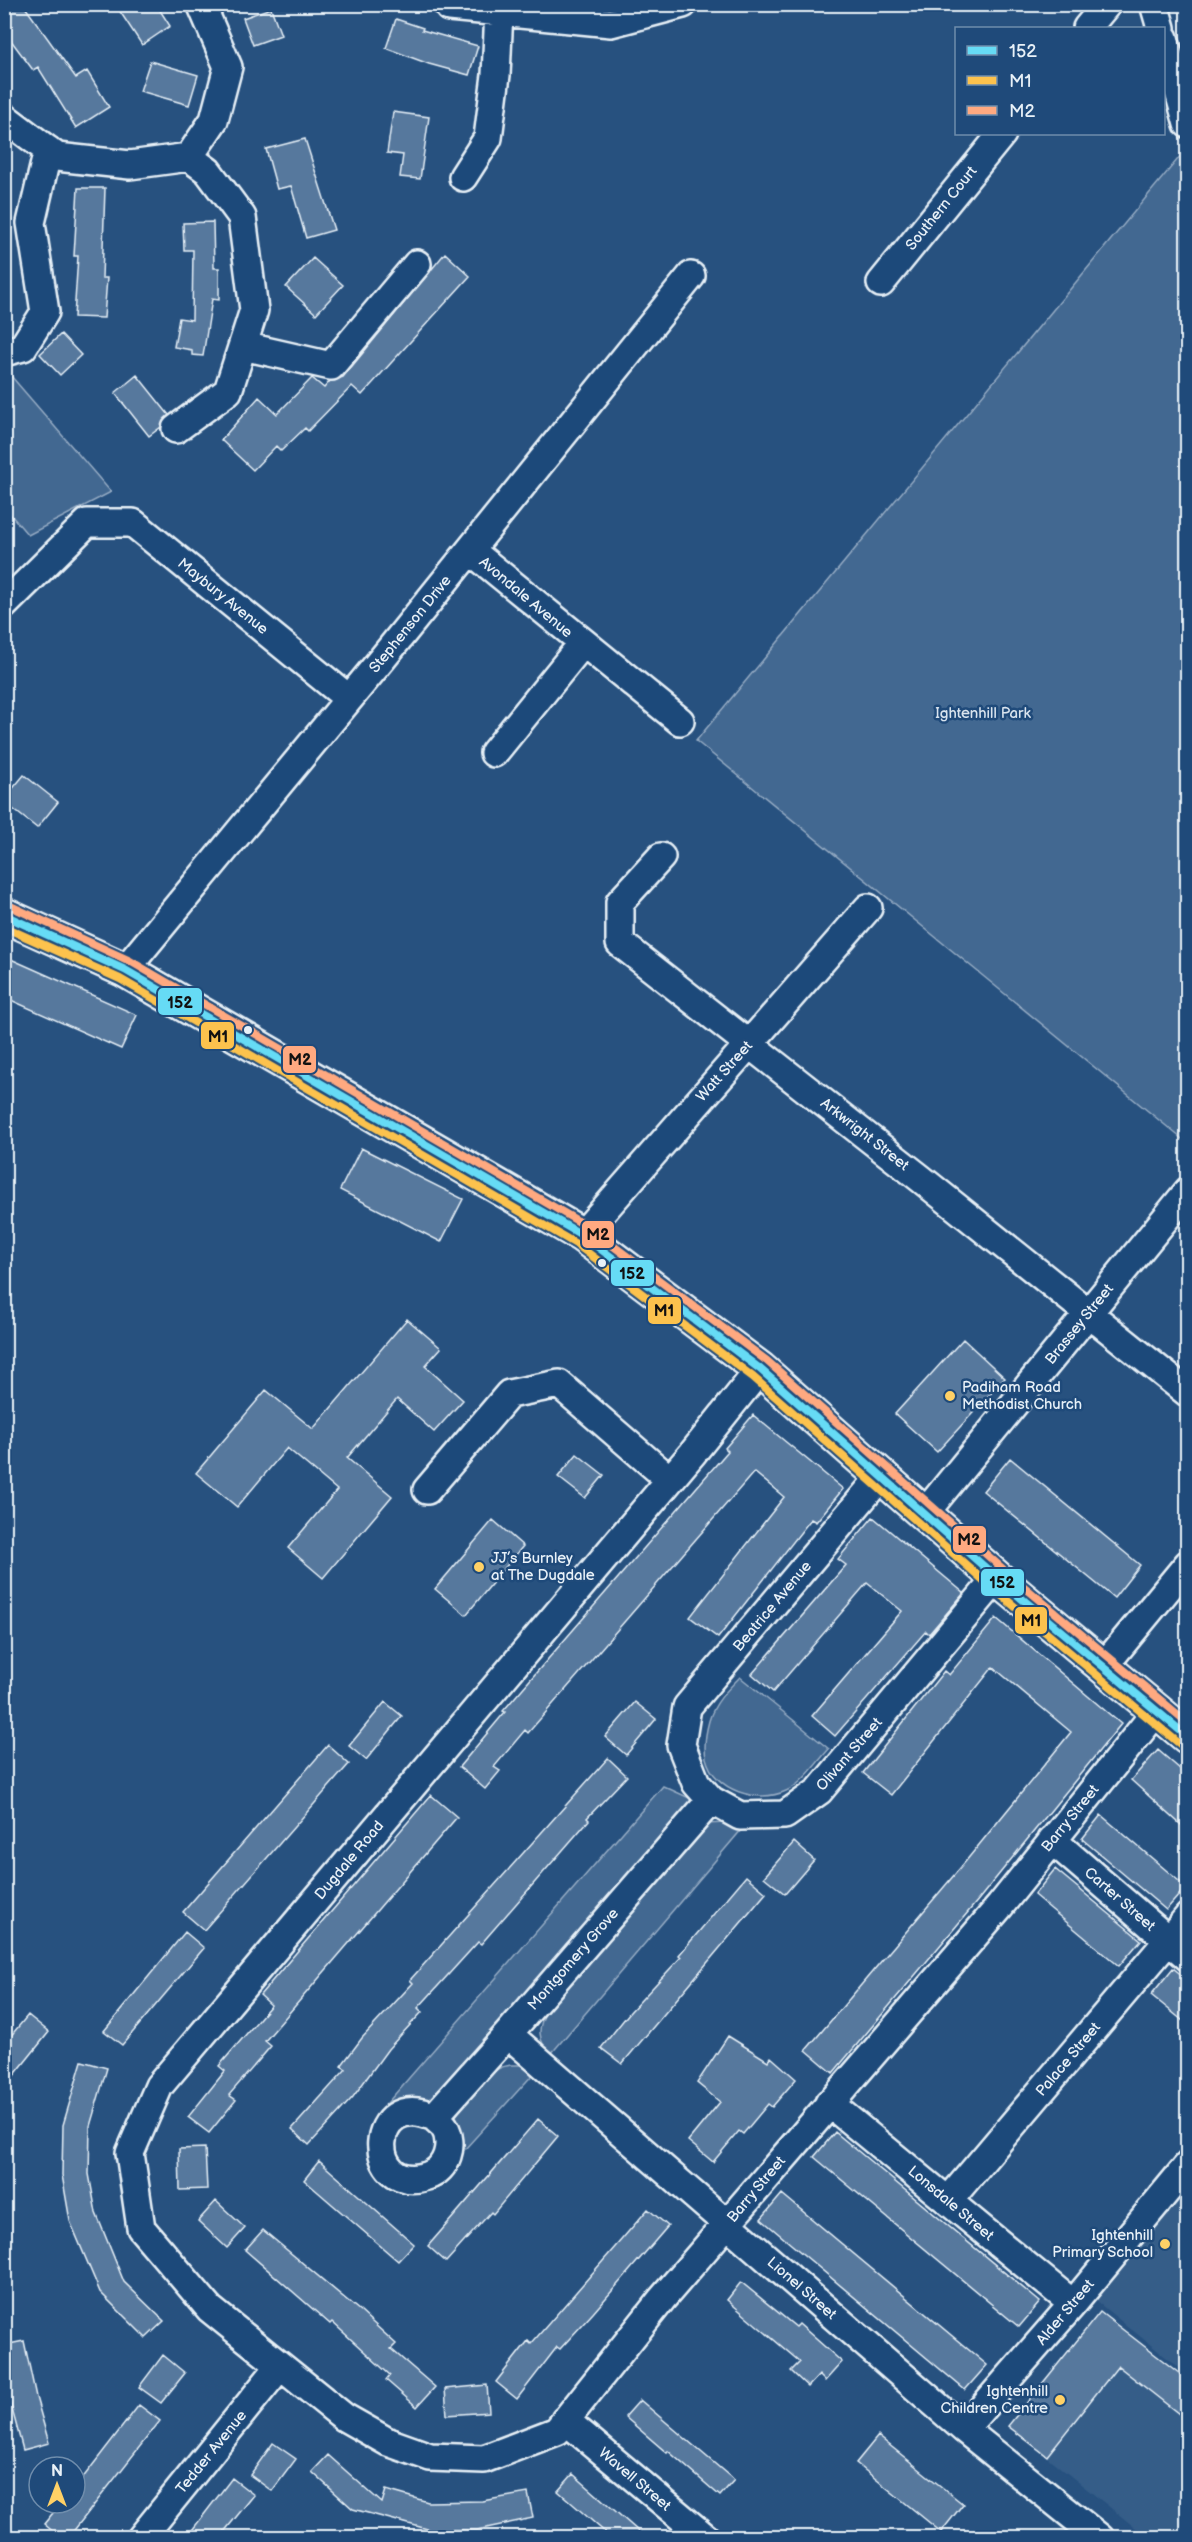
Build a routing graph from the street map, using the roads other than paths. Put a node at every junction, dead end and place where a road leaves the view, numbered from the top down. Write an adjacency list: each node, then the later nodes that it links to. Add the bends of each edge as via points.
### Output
1 (201, 4): 15 (street, via 228,68 214,120)
2 (447, 4): 6 (street)
3 (683, 4): 7 (street)
4 (1107, 4): 8 (street)
5 (1154, 4): 9 (street)
6 (499, 11): 7 (street); 16 (street, via 488,138)
7 (613, 14)
8 (1089, 27)
9 (1161, 27)
10 (1173, 52): 12 (street)
11 (5, 119): 14 (street)
12 (1188, 124)
13 (1001, 135): 19 (street, Southern Court)
14 (48, 150): 15 (street, via 57,157 130,165); 21 (street, via 31,223 45,312 23,347)
15 (189, 157): 20 (street, via 208,171 242,217 254,310)
16 (463, 177)
17 (417, 264): 20 (street, via 331,366)
18 (691, 276): 23 (street, Stephenson Drive)
19 (881, 283)
20 (243, 345): 22 (street, via 228,392)
21 (4, 352)
22 (176, 429)
23 (470, 550): 25 (street, Avondale Avenue); 26 (street, Stephenson Drive)
24 (4, 605): 26 (street, Maybury Avenue, via 87,523 133,523)
25 (583, 644): 27 (street, Avondale Avenue); 28 (street, Avondale Avenue)
26 (349, 699): 32 (street, Stephenson Drive)
27 (680, 721)
28 (494, 753)
29 (661, 857): 33 (street, Arkwright Street, via 620,902 620,943)
30 (868, 908): 33 (street, Watt Street)
31 (4, 915): 32 (main road)
32 (125, 970): 35 (main road)
33 (750, 1042): 35 (street, Watt Street); 36 (street, Arkwright Street)
34 (1188, 1191): 36 (street, Brassey Street)
35 (582, 1235): 37 (main road)
36 (1089, 1312): 38 (street, Arkwright Street); 42 (street, Brassey Street)
37 (760, 1369): 39 (main road); 40 (street, Dugdale Road)
38 (1188, 1393)
39 (882, 1475): 42 (main road); 48 (street, Beatrice Avenue, via 687,1707)
40 (670, 1479): 41 (street, via 559,1384 509,1394); 60 (street, Dugdale Road, via 159,2086 130,2153 141,2228 210,2309)
41 (428, 1490)
42 (925, 1513): 44 (main road)
43 (1188, 1564): 45 (street)
44 (997, 1578): 45 (main road); 49 (street, Olivant Street, via 819,1791 785,1815 740,1816)
45 (1103, 1667): 46 (main road)
46 (1156, 1712): 47 (main road); 50 (street, Barry Street)
47 (1188, 1737)
48 (681, 1745): 49 (street, Olivant Street, via 696,1783)
49 (711, 1800): 53 (street, Montgomery Grove)
50 (1052, 1840): 52 (street, Carter Street); 54 (street, Barry Street, via 1000,1906)
51 (1188, 1917): 52 (street, Palace Street)
52 (1178, 1949): 57 (street, Palace Street)
53 (508, 2034): 55 (street, Montgomery Grove); 58 (street, Lionel Street)
54 (829, 2103): 57 (street, Lonsdale Street); 58 (street, Barry Street)
55 (434, 2117)
56 (1188, 2164): 59 (street, Alder Street)
57 (949, 2200): 59 (street, Lonsdale Street)
58 (728, 2222): 61 (street, Barry Street); 62 (street, Lionel Street)
59 (1073, 2304): 62 (street, Alder Street)
60 (280, 2366): 61 (street, Barry Street, via 344,2417 388,2442 430,2457 484,2458 557,2431); 63 (street, Tedder Avenue)
61 (565, 2420): 64 (street, Wavell Street)
62 (964, 2429): 65 (street, Lionel Street)
63 (141, 2538)
64 (706, 2538)
65 (1100, 2538)

